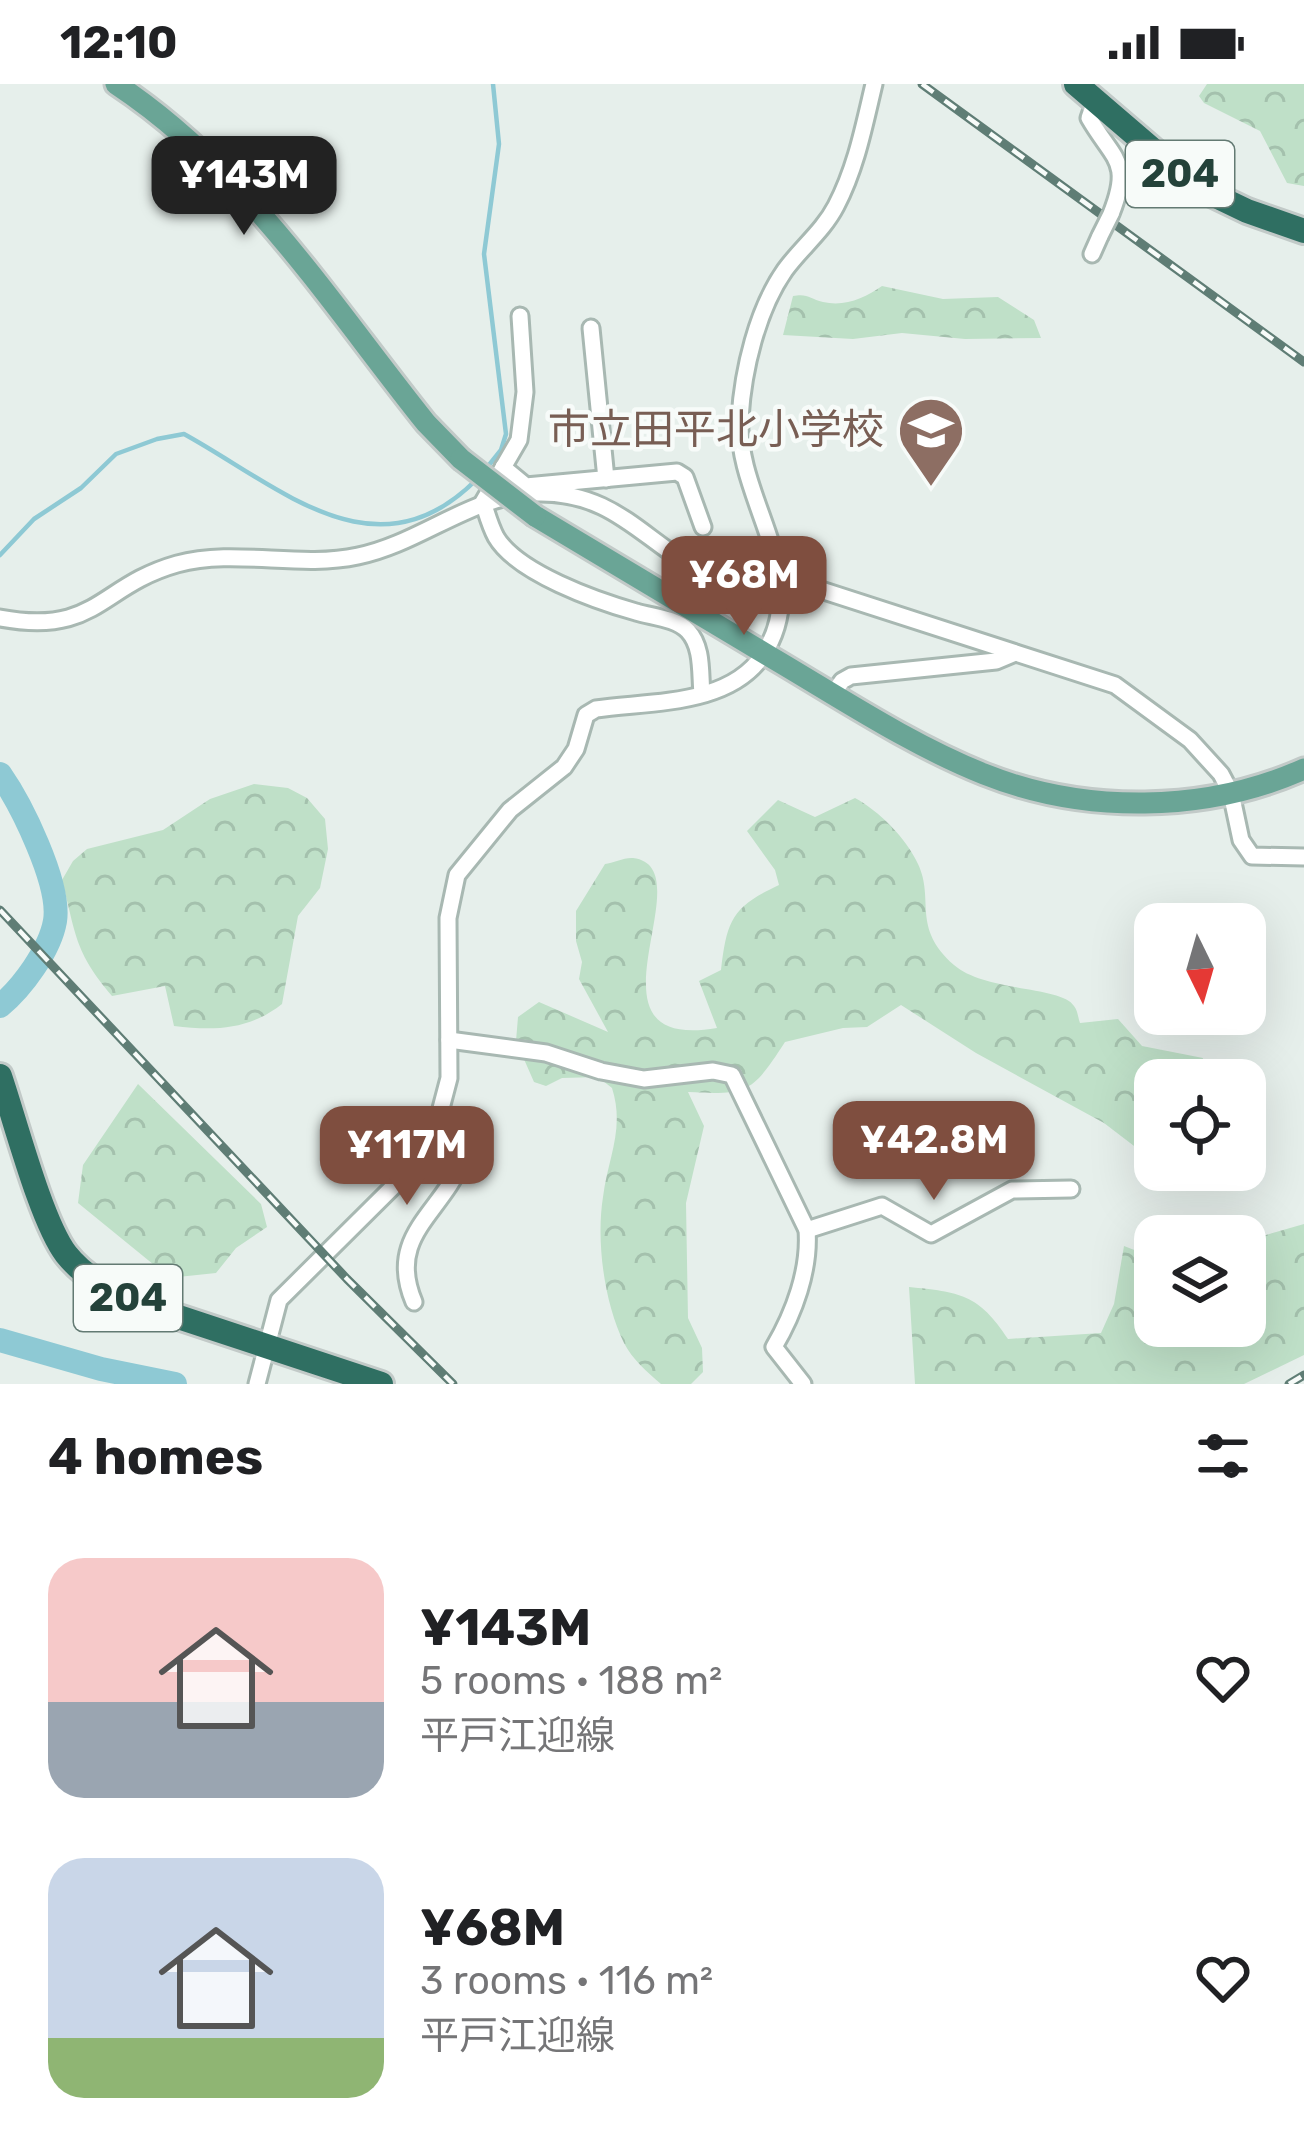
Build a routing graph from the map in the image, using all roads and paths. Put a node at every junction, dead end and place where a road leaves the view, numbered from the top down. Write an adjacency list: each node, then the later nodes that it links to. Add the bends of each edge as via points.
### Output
1 (116, 84): 14 (main road, bridge, via 235,183 461,459 535,516)
2 (874, 84): 12 (street, via 853,169 825,224 770,298 743,390 747,477)
3 (1086, 92): 4 (highway, 204, via 1195,186); 5 (street, bridge, via 1089,118 1123,170)
4 (1304, 231)
5 (1092, 254)
6 (520, 316): 8 (street, via 525,392 519,440)
7 (591, 328): 9 (street)
8 (503, 467): 9 (street, via 526,486); 10 (street)
9 (606, 479): 11 (street, via 677,472)
10 (483, 502): 12 (street, via 578,496 604,504 719,580); 13 (street, via 362,556 200,559 147,575 57,623); 16 (street, via 497,540 524,564 691,633)
11 (703, 527)
12 (781, 580): 14 (street, via 782,610); 15 (street)
13 (0, 618)
14 (764, 653): 16 (street, via 740,681); 17 (main road)
15 (1015, 653): 17 (street, via 851,676); 19 (street, via 1115,685 1190,740)
16 (702, 694): 21 (street, via 586,715 564,767 470,855 448,918)
17 (833, 694): 19 (main road, via 927,747 1035,790 1126,802)
18 (1304, 769): 19 (main road)
19 (1231, 793): 20 (street, via 1252,856)
20 (1304, 857)
21 (449, 1040): 23 (street, via 447,1092); 25 (street, via 546,1053 644,1079 732,1075)
22 (0, 1076): 27 (highway, 204, via 48,1215 80,1269 136,1303)
23 (434, 1135): 26 (street, via 462,1161 405,1254); 27 (street, via 418,1161 279,1300)
24 (1071, 1190): 25 (street, via 1012,1190 931,1234 882,1206)
25 (807, 1230): 30 (street, via 809,1255 773,1347)
26 (414, 1301)
27 (267, 1349): 28 (street); 29 (highway, 204)
28 (257, 1384)
29 (381, 1384)
30 (803, 1384)

